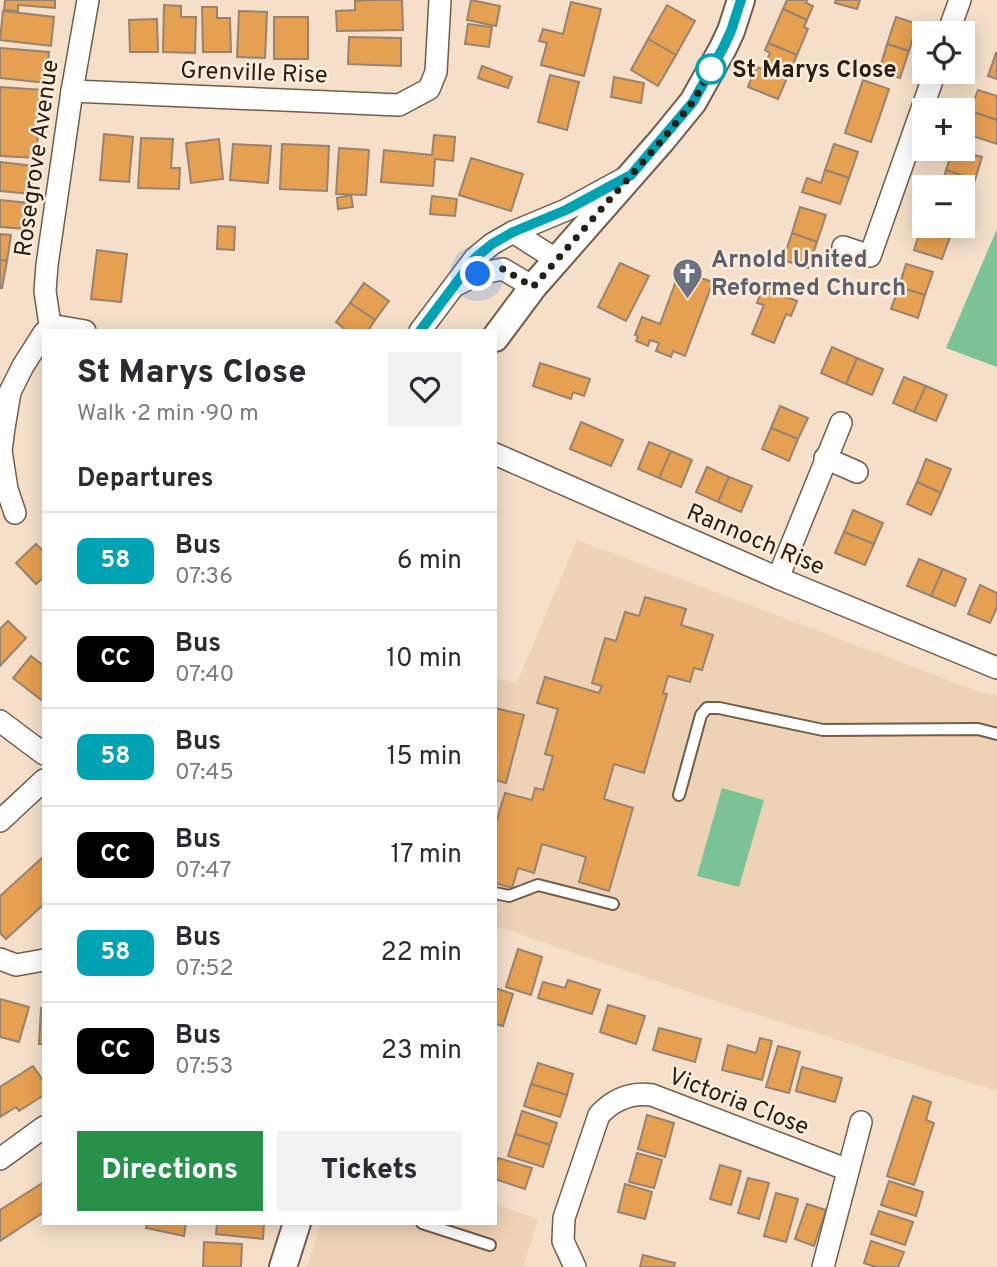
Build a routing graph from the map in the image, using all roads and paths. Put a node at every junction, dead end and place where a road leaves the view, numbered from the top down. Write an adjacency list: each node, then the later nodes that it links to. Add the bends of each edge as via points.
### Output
1 (88, 0): 7 (street, Rosegrove Avenue)
2 (440, 0): 7 (street, Grenville Rise, via 436,72 429,89 399,104)
3 (741, 0): 8 (street, via 727,40 693,102)
4 (960, 0): 5 (street)
5 (952, 21)
6 (931, 84): 10 (street, via 870,256)
7 (72, 91): 14 (street, Rosegrove Avenue, via 47,265)
8 (631, 175): 9 (street); 11 (street)
9 (513, 232): 11 (street); 12 (street, via 475,258)
10 (843, 247)
11 (557, 260): 13 (street)
12 (454, 285): 13 (street, via 503,269); 15 (street)
13 (533, 287): 16 (street)
14 (46, 329)
15 (421, 329)
16 (497, 335)
17 (42, 336): 22 (street, via 10,392 6,416 1,451)
18 (841, 423): 20 (street)
19 (497, 455): 23 (street, Rannoch Rise)
20 (825, 458): 21 (street); 23 (street)
21 (857, 472)
22 (15, 513)
23 (778, 578): 24 (street, Rannoch Rise)
24 (997, 668)
25 (0, 721): 27 (street)
26 (997, 734): 29 (lane, via 978,729 823,730 707,708 701,715)
27 (42, 752)
28 (42, 782): 30 (street)
29 (679, 795)
30 (0, 821)
31 (497, 894): 32 (lane, via 509,897 538,885)
32 (613, 904)
33 (0, 959): 34 (street, via 16,965)
34 (42, 960)
35 (861, 1122): 38 (street)
36 (42, 1128): 37 (street)
37 (0, 1159)
38 (848, 1170): 43 (street, Victoria Close, via 652,1095 620,1098 598,1115 564,1218 563,1241); 44 (street)
39 (295, 1225): 42 (street)
40 (428, 1225): 41 (lane)
41 (491, 1245)
42 (283, 1267)
43 (575, 1267)
44 (823, 1267)

